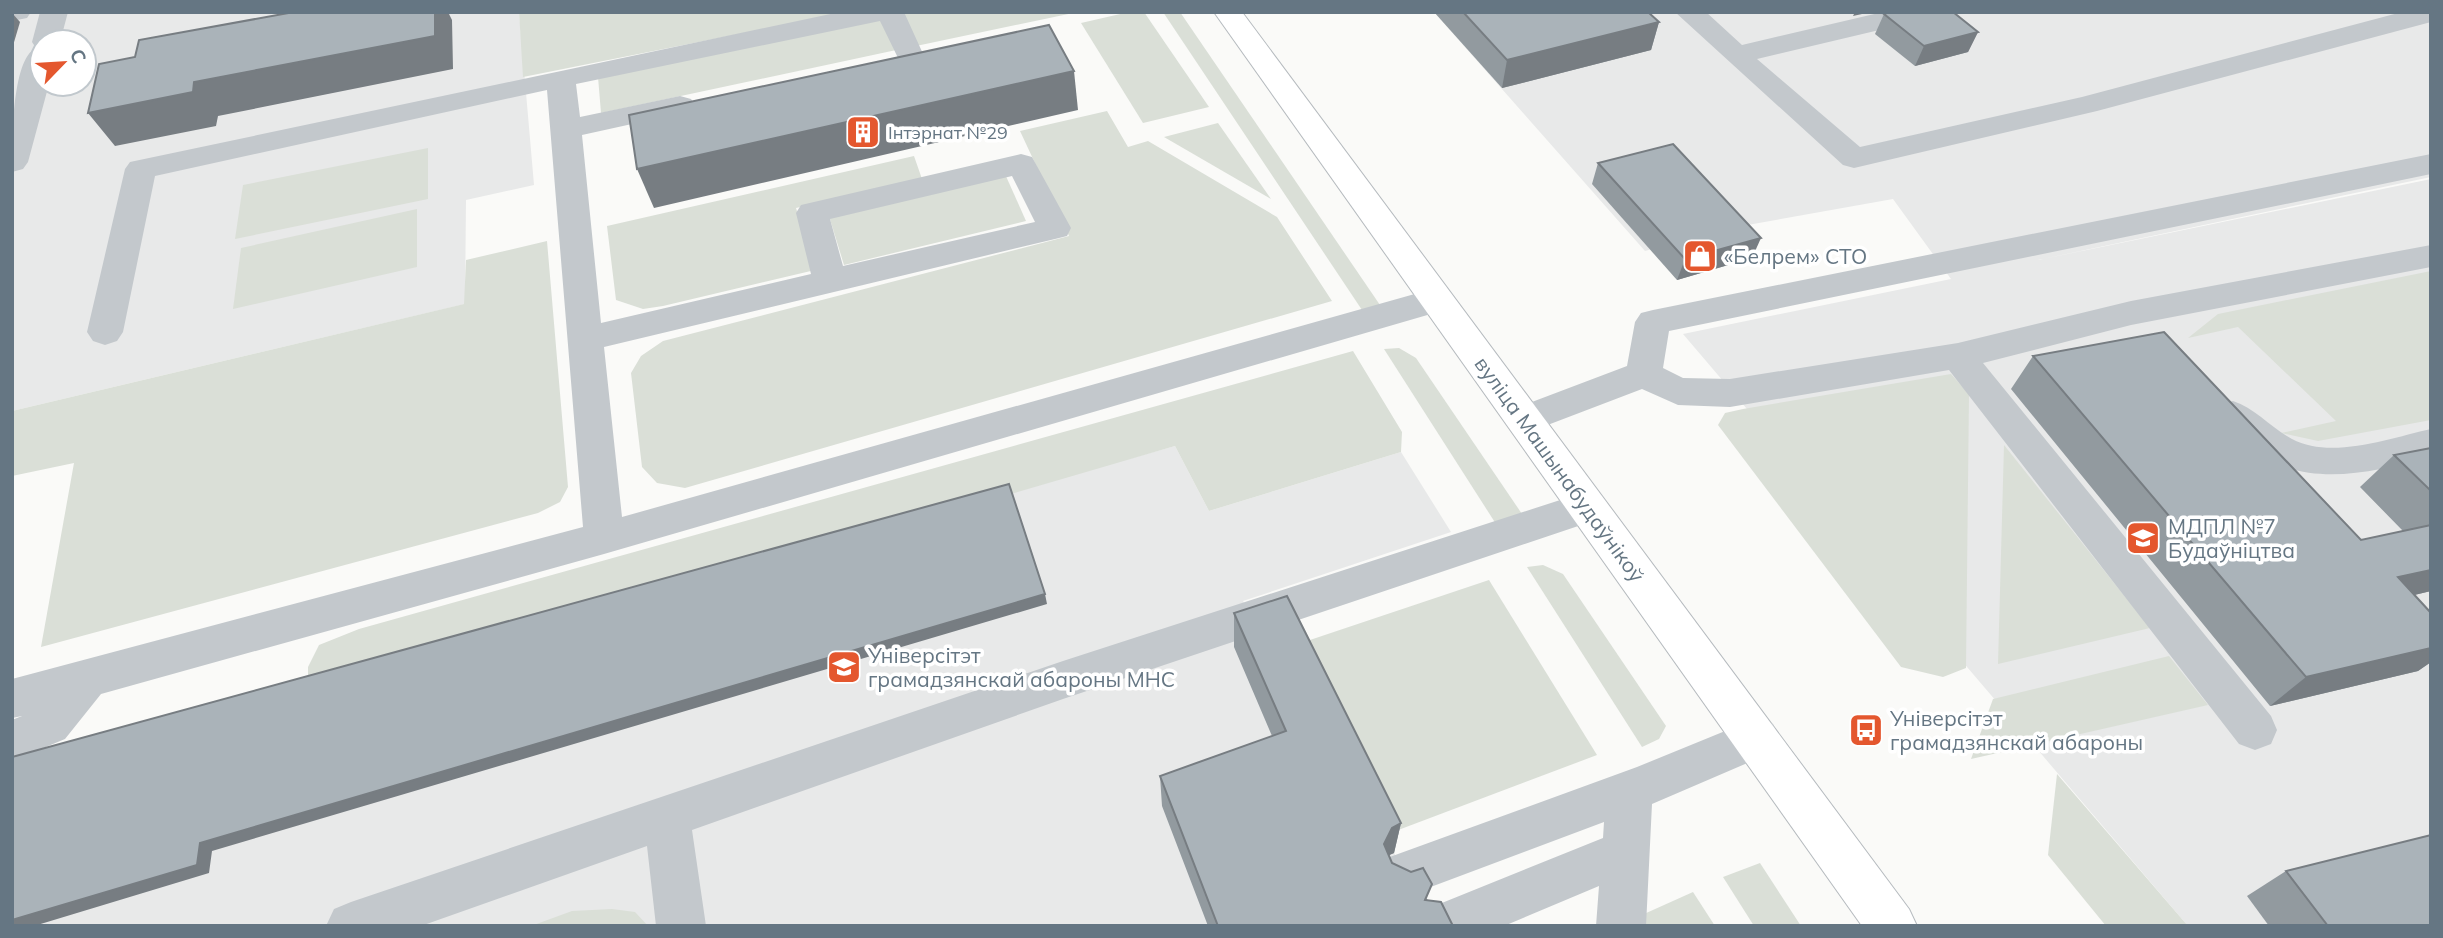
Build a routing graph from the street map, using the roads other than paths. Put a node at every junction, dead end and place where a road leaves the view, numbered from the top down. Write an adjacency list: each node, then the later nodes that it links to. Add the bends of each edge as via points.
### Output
1 (882, 12): 11 (lane)
2 (890, 12): 10 (lane)
3 (1228, 12): 19 (main road, вуліца Машынабудаўнікоў)
4 (1689, 12): 9 (lane)
5 (1808, 12): 8 (lane)
6 (1920, 12): 8 (lane)
7 (2431, 13): 9 (lane, via 2086,105 1854,158)
8 (1833, 32): 9 (lane)
9 (1736, 55)
10 (909, 56)
11 (561, 78): 14 (lane); 21 (lane, via 141,169)
12 (30, 98): 15 (lane)
13 (712, 98): 14 (lane)
14 (566, 129): 23 (lane)
15 (12, 162)
16 (2431, 164): 25 (lane, via 1653,322)
17 (2431, 256): 20 (lane)
18 (830, 281): 18 (lane, via 949,253 1055,228 1021,164 812,213); 23 (lane)
19 (1436, 300): 27 (main road, вуліца Машынабудаўнікоў); 30 (lane)
20 (2131, 313): 22 (lane); 24 (lane)
21 (105, 332)
22 (2158, 339)
23 (586, 340): 30 (lane)
24 (1958, 356): 25 (lane, via 1730,393 1678,391); 33 (lane)
25 (1644, 374): 27 (lane)
26 (2206, 387): 28 (lane, via 2253,435 2289,457 2332,465)
27 (1524, 420): 29 (main road, вуліца Машынабудаўнікоў)
28 (2431, 443)
29 (1588, 507): 34 (main road, вуліца Машынабудаўнікоў); 37 (lane)
30 (604, 537): 31 (lane)
31 (87, 679): 32 (lane); 35 (lane, via 49,725)
32 (12, 699)
33 (2255, 730)
34 (1757, 738): 36 (lane); 44 (main road, вуліца Машынабудаўнікоў)
35 (12, 741)
36 (1630, 790): 38 (lane); 39 (lane)
37 (666, 815): 41 (lane); 42 (lane)
38 (1626, 852): 40 (lane); 43 (lane)
39 (1404, 874)
40 (1614, 923)
41 (351, 926)
42 (681, 926)
43 (1444, 926)
44 (1892, 926)

